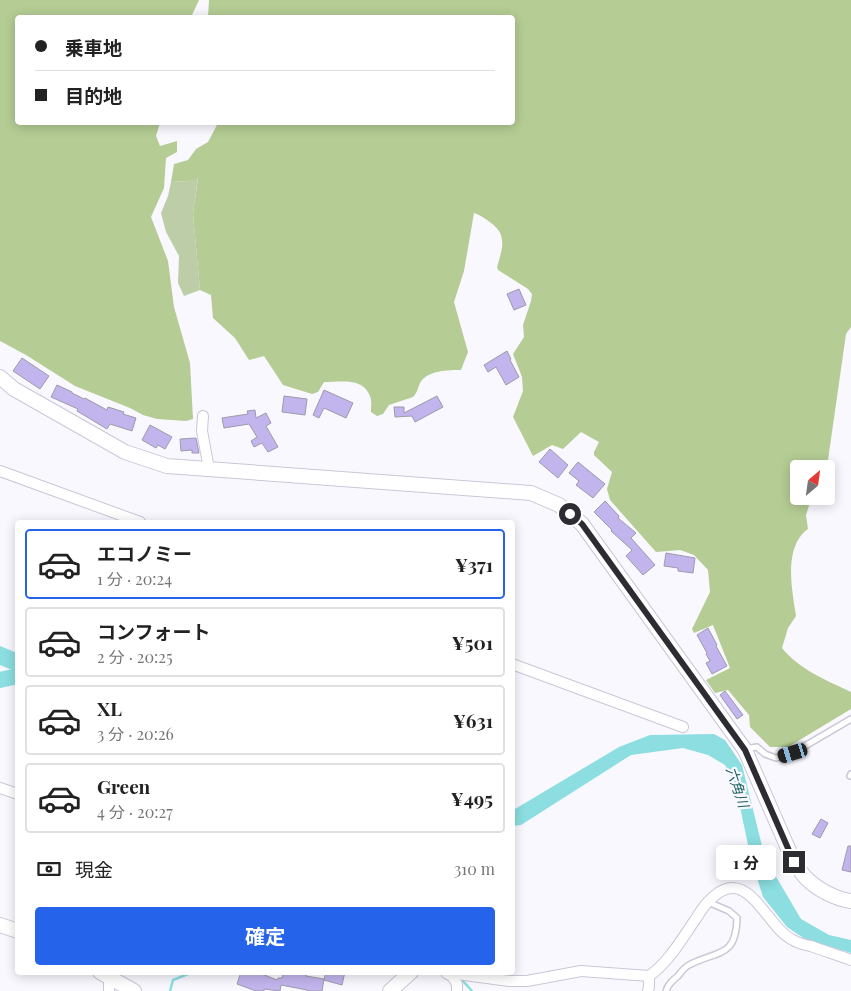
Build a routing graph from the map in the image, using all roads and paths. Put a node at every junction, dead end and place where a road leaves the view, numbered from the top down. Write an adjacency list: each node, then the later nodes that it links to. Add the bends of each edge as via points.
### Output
1 (0, 377): 3 (street, via 14,389 125,452 167,466)
2 (202, 416): 3 (street)
3 (209, 469): 9 (street, via 531,493 559,505 582,524)
4 (0, 471): 5 (street)
5 (135, 520)
6 (515, 665): 8 (street)
7 (851, 719): 9 (lane, via 793,753 776,758 757,747)
8 (683, 727)
9 (745, 750): 12 (street, via 794,862 821,890)
10 (0, 788): 11 (street)
11 (15, 793)
12 (851, 901)
13 (708, 902): 16 (street, via 721,891 732,888 745,891 792,940); 20 (street, via 671,955); 26 (lane, via 737,918 733,941 724,952 688,965)
14 (0, 925): 15 (street)
15 (15, 930)
16 (851, 960)
17 (408, 975): 23 (street)
18 (450, 975): 24 (street, via 457,984)
19 (464, 975): 20 (street, via 509,981 581,971)
20 (649, 976): 25 (street)
21 (106, 980): 22 (street)
22 (134, 991)
23 (390, 991)
24 (457, 991)
25 (648, 991)
26 (666, 991)

